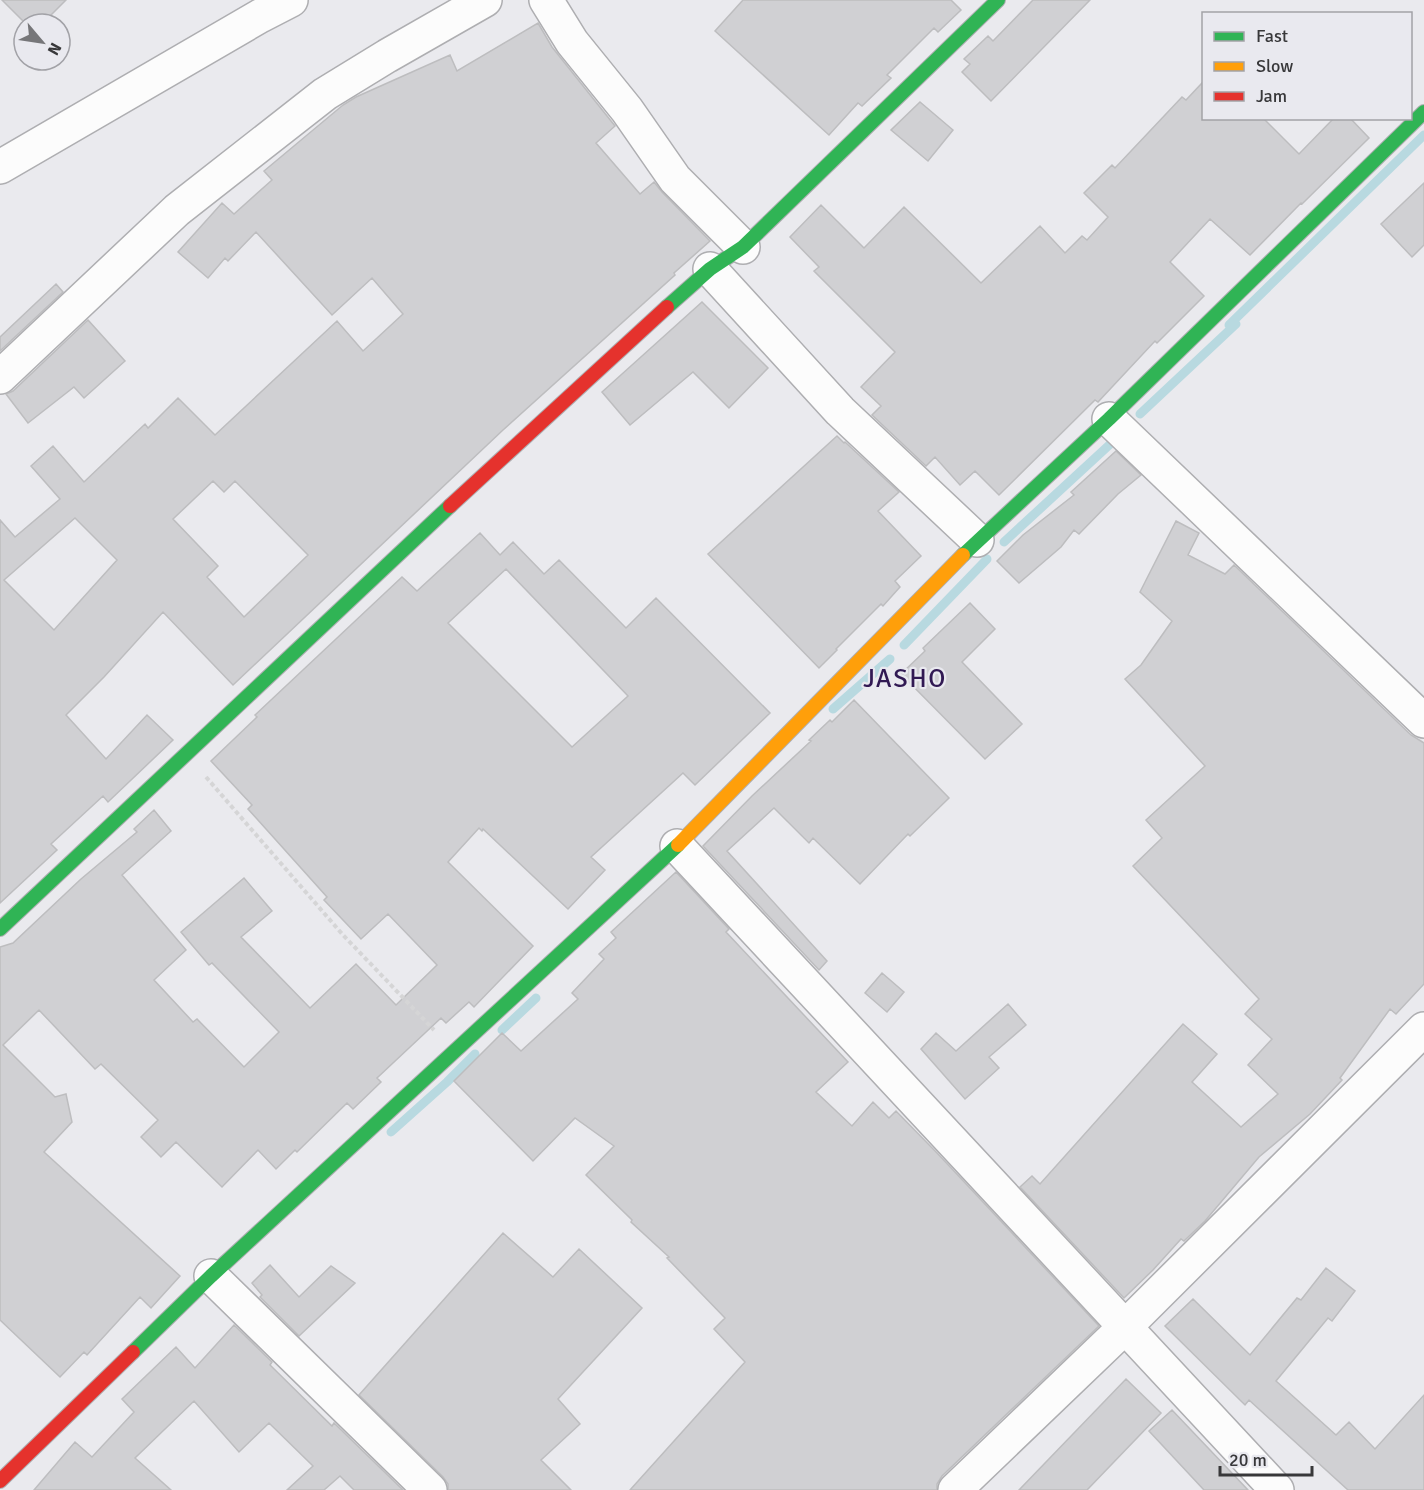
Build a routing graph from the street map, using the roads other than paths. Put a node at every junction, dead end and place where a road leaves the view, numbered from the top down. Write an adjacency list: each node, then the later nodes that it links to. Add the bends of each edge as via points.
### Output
1 (291, 0): 6 (street)
2 (484, 0): 9 (street, via 325,94 177,210)
3 (546, 0): 7 (street, via 572,42 627,110 675,179)
4 (998, 0): 7 (street)
5 (1424, 112): 10 (street)
6 (0, 167)
7 (742, 247): 8 (street)
8 (710, 269): 11 (street, via 840,411); 14 (street, via 508,452)
9 (0, 377)
10 (1109, 419): 11 (street); 12 (street)
11 (977, 540): 13 (street)
12 (1424, 721)
13 (677, 846): 16 (street); 17 (street)
14 (0, 929)
15 (1424, 1029): 17 (street)
16 (211, 1276): 18 (street); 19 (street)
17 (1125, 1327): 20 (street); 21 (street)
18 (0, 1481)
19 (430, 1490)
20 (955, 1490)
21 (1277, 1490)

